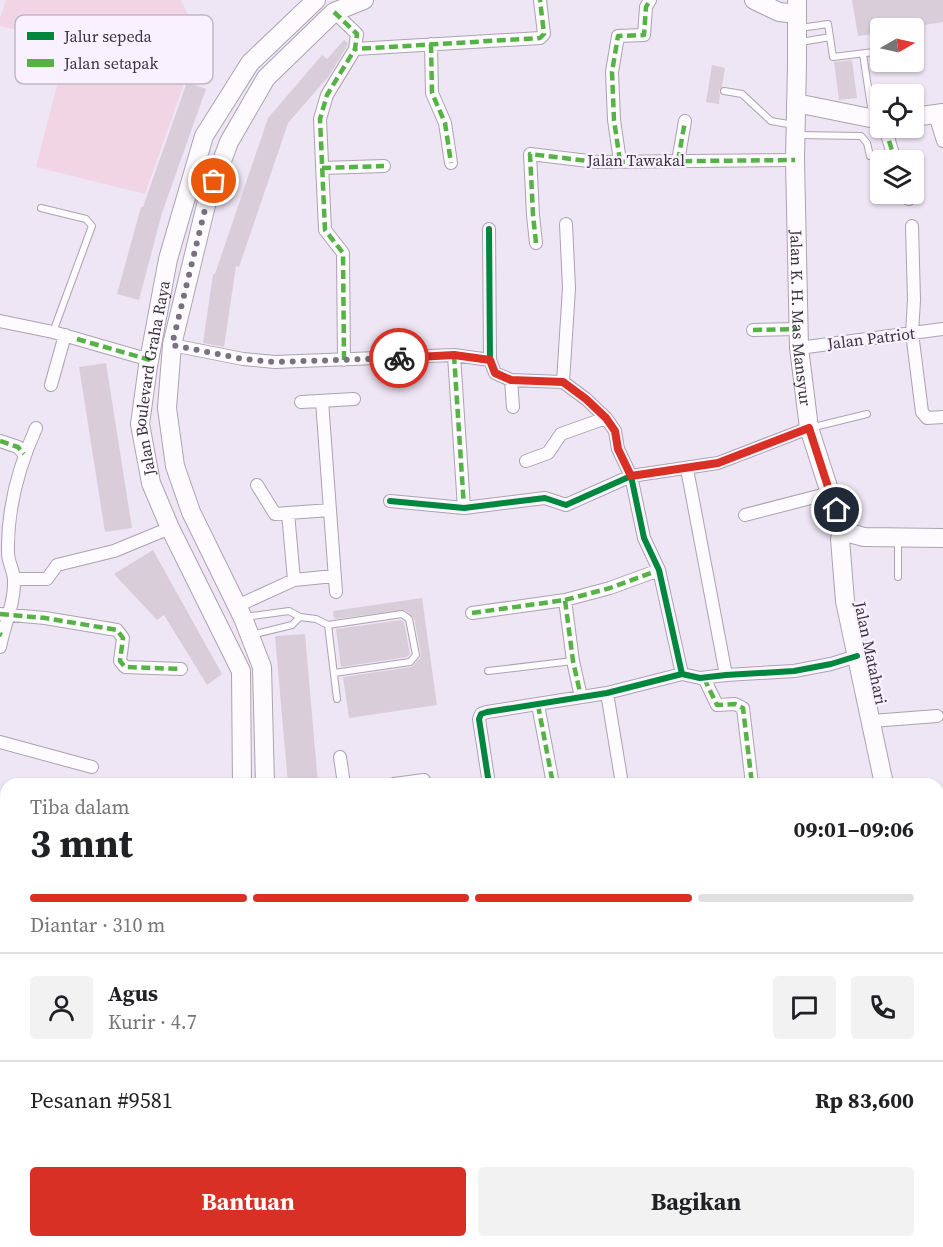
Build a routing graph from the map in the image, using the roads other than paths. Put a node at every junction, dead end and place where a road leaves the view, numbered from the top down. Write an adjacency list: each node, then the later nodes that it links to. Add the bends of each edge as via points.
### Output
1 (364, 0): 5 (main road, Jalan Boulevard Graha Raya)
2 (540, 0): 8 (street, via 544,34 540,38)
3 (650, 0): 23 (street, via 644,35 618,36 612,72)
4 (754, 0): 6 (main road)
5 (322, 7): 9 (street, via 357,34); 39 (main road, Jalan Boulevard Graha Raya, via 266,78 229,142 207,201); 42 (main road, Jalan Boulevard Graha Raya, via 250,63 204,135 168,259)
6 (797, 22): 7 (lane); 7 (lane, via 828,24); 14 (main road, Jalan K. H. Mas Mansyur)
7 (830, 37): 11 (lane, via 833,57)
8 (431, 44): 9 (street); 25 (street, via 432,93 445,123)
9 (355, 49): 27 (street, via 327,94 320,119)
10 (870, 53): 11 (lane)
11 (863, 54): 12 (lane)
12 (870, 86)
13 (724, 91): 19 (lane, via 742,94 771,121)
14 (796, 103): 15 (main road); 19 (main road, Jalan K. H. Mas Mansyur)
15 (870, 113)
16 (939, 114): 17 (main road); 20 (street)
17 (924, 116)
18 (685, 121): 24 (street)
19 (795, 131): 21 (lane, via 861,136 866,139); 22 (main road, Jalan K. H. Mas Mansyur)
20 (943, 141)
21 (870, 156)
22 (795, 160): 24 (street, Jalan Tawakal); 34 (main road, Jalan K. H. Mas Mansyur)
23 (620, 161): 24 (street, Jalan Tawakal); 32 (street, Jalan Tawakal, via 531,154)
24 (678, 161)
25 (451, 163)
26 (384, 166): 27 (street)
27 (322, 168): 43 (street, via 326,230 343,254)
28 (41, 208): 38 (lane, via 86,219 92,226)
29 (566, 224): 46 (street, via 569,288)
30 (912, 226): 37 (street)
31 (489, 229): 44 (street)
32 (536, 243)
33 (0, 321): 38 (street)
34 (797, 329): 36 (street); 40 (main road, Jalan K. H. Mas Mansyur)
35 (943, 329): 37 (street, Jalan Patriot)
36 (753, 330)
37 (912, 333): 40 (street, Jalan Patriot); 53 (street, via 922,412 927,418)
38 (65, 335): 42 (street); 47 (street)
39 (172, 345): 43 (street, via 275,362); 81 (main road, Jalan Boulevard Graha Raya, via 167,408 175,466 190,512)
40 (799, 348): 56 (main road, Jalan K. H. Mas Mansyur)
41 (454, 355): 43 (street); 44 (street); 65 (street)
42 (150, 360): 70 (main road, Jalan Boulevard Graha Raya, via 140,424 151,483)
43 (344, 360)
44 (490, 360): 45 (street, via 495,373)
45 (511, 380): 46 (street); 51 (street)
46 (563, 382): 54 (street)
47 (51, 385)
48 (354, 399): 49 (street)
49 (322, 401): 50 (street); 66 (street)
50 (301, 402)
51 (513, 407)
52 (867, 414): 56 (lane)
53 (943, 417)
54 (606, 418): 59 (street, via 561,434 548,453); 61 (street, via 615,431 618,449)
55 (36, 428): 58 (street)
56 (809, 428): 60 (street, via 718,463); 63 (main road, Jalan K. H. Mas Mansyur)
57 (0, 441): 58 (street, via 18,447)
58 (24, 454): 76 (street, via 10,519 8,555)
59 (526, 461)
60 (687, 469): 61 (street); 97 (street)
61 (631, 476): 65 (street, via 566,505 545,498); 73 (street, via 644,538)
62 (256, 485): 67 (street, via 275,514)
63 (830, 493): 68 (street); 69 (main road, Jalan K. H. Mas Mansyur)
64 (390, 501): 65 (street)
65 (464, 508)
66 (330, 510): 67 (street); 74 (street)
67 (288, 513): 77 (street)
68 (745, 515)
69 (845, 527): 71 (main road, via 864,537); 89 (main road, Jalan Matahari, via 840,539 845,601)
70 (170, 528): 76 (street, via 114,551 57,566 47,579); 93 (main road, Jalan Boulevard Graha Raya)
71 (898, 537): 72 (main road); 75 (lane)
72 (943, 538)
73 (659, 570): 79 (street); 96 (street)
74 (334, 576): 77 (street); 78 (street)
75 (898, 577)
76 (14, 579): 82 (street)
77 (294, 580): 81 (street)
78 (336, 592)
79 (565, 600): 83 (street); 90 (street)
80 (289, 611): 81 (lane); 84 (lane); 85 (lane)
81 (240, 612): 87 (main road, Jalan Boulevard Graha Raya)
82 (5, 614): 88 (street); 92 (street, via 117,630 123,638 120,661 125,667)
83 (472, 614)
84 (300, 617): 85 (lane); 86 (lane)
85 (292, 625): 87 (lane)
86 (328, 625): 95 (lane); 95 (lane, via 402,614 409,619 416,655 410,662)
87 (251, 635): 91 (main road, Jalan Boulevard Graha Raya)
88 (1, 639)
89 (857, 656): 97 (street, via 794,671); 104 (main road, Jalan Matahari)
90 (573, 661): 94 (lane); 100 (street)
91 (262, 667): 93 (main road); 109 (main road, Jalan Boulevard Graha Raya)
92 (181, 669)
93 (241, 671): 108 (main road, Jalan Boulevard Graha Raya)
94 (488, 671)
95 (334, 673): 101 (lane)
96 (682, 674): 98 (street); 99 (street)
97 (726, 675): 98 (street)
98 (704, 678): 114 (street, via 717,705 735,704 743,708)
99 (608, 693): 100 (street); 113 (street)
100 (581, 697): 102 (street)
101 (337, 699)
102 (538, 705): 111 (street, via 487,712 478,719); 112 (street)
103 (937, 716): 104 (street)
104 (872, 721): 115 (main road, Jalan Matahari)
105 (0, 742): 107 (street)
106 (340, 757): 110 (street)
107 (92, 767)
108 (242, 778)
109 (265, 778)
110 (343, 778)
111 (488, 778)
112 (552, 778)
113 (621, 778)
114 (751, 778)
115 (883, 778)

